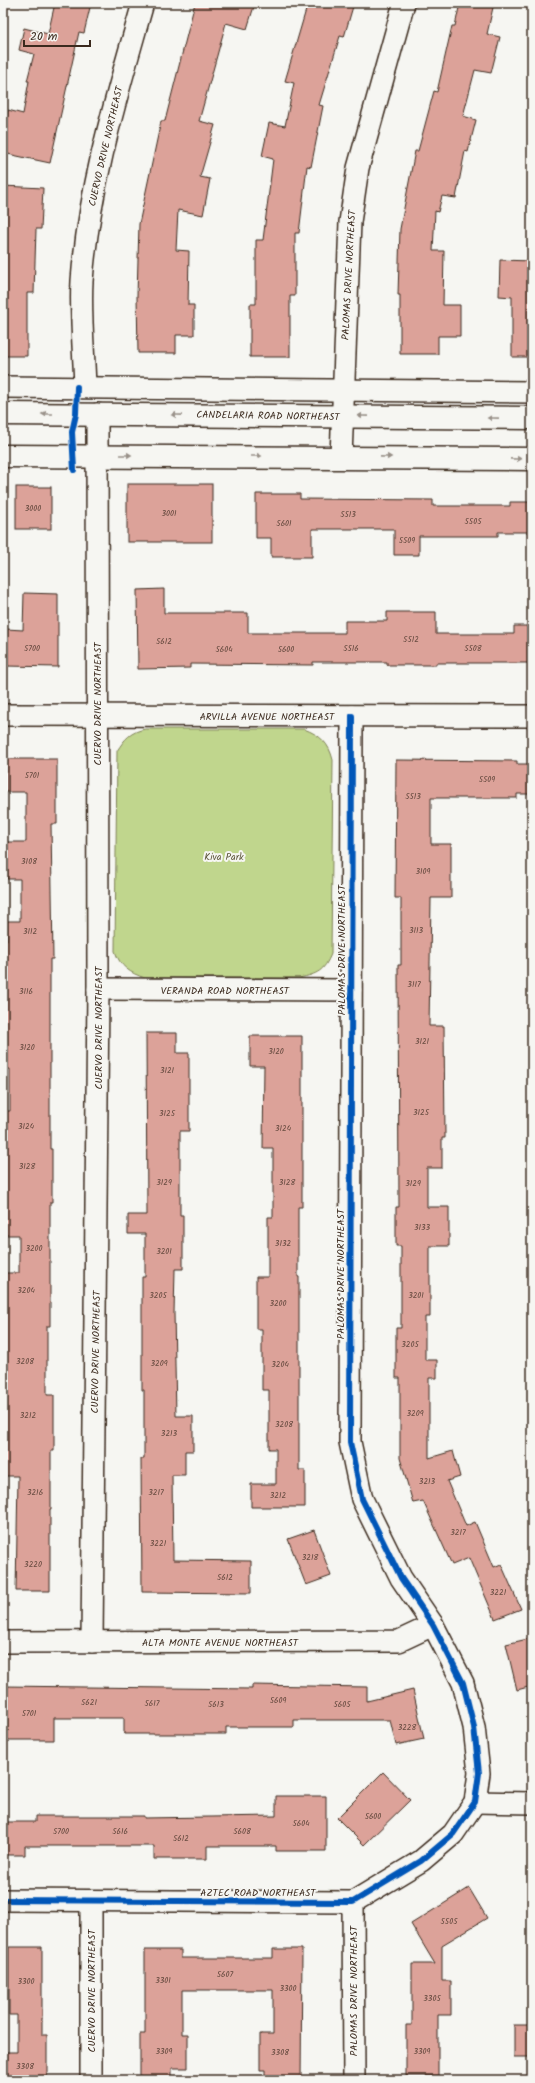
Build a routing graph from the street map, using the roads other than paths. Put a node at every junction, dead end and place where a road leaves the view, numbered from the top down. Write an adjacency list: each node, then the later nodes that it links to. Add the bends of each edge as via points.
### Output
1 (143, 3): 4 (street, CUERVO DRIVE NORTHEAST, via 109,122 94,184 87,229 82,283)
2 (404, 3): 5 (street, PALOMAS DRIVE NORTHEAST, via 358,168 350,222)
3 (3, 387): 4 (street)
4 (86, 387): 5 (street)
5 (343, 390): 6 (street); 9 (street, PALOMAS DRIVE NORTHEAST)
6 (532, 392)
7 (3, 414): 8 (main road, CANDELARIA ROAD NORTHEAST, one-way to 7)
8 (97, 414): 9 (main road, CANDELARIA ROAD NORTHEAST, one-way to 8); 11 (street, CUERVO DRIVE NORTHEAST)
9 (342, 416): 10 (main road, CANDELARIA ROAD NORTHEAST, one-way to 9); 13 (street, PALOMAS DRIVE NORTHEAST)
10 (532, 418)
11 (98, 455): 12 (main road); 13 (main road, one-way to 13); 16 (street, CUERVO DRIVE NORTHEAST)
12 (3, 456)
13 (341, 457): 14 (main road, one-way to 14)
14 (532, 459)
15 (3, 715): 16 (street, ARVILLA AVENUE NORTHEAST)
16 (98, 715): 17 (street, ARVILLA AVENUE NORTHEAST); 19 (street, CUERVO DRIVE NORTHEAST)
17 (352, 716): 18 (street, ARVILLA AVENUE NORTHEAST); 20 (street, PALOMAS DRIVE NORTHEAST)
18 (532, 716)
19 (98, 990): 20 (street, VERANDA ROAD NORTHEAST); 23 (street, CUERVO DRIVE NORTHEAST)
20 (351, 990): 21 (street, PALOMAS DRIVE NORTHEAST, via 350,1442 362,1499 401,1578)
21 (433, 1625): 23 (street, ALTA MONTE AVENUE NORTHEAST, via 399,1641); 24 (street, PALOMAS DRIVE NORTHEAST, via 464,1683 474,1727 479,1773)
22 (3, 1642): 23 (street, ALTA MONTE AVENUE NORTHEAST)
23 (92, 1642)
24 (475, 1802): 25 (street); 28 (street, via 453,1834 421,1861)
25 (532, 1803)
26 (3, 1900): 27 (street, AZTEC ROAD NORTHEAST)
27 (91, 1902): 28 (street, AZTEC ROAD NORTHEAST); 29 (street, CUERVO DRIVE NORTHEAST)
28 (353, 1902): 30 (street, PALOMAS DRIVE NORTHEAST)
29 (91, 2080)
30 (354, 2080)

